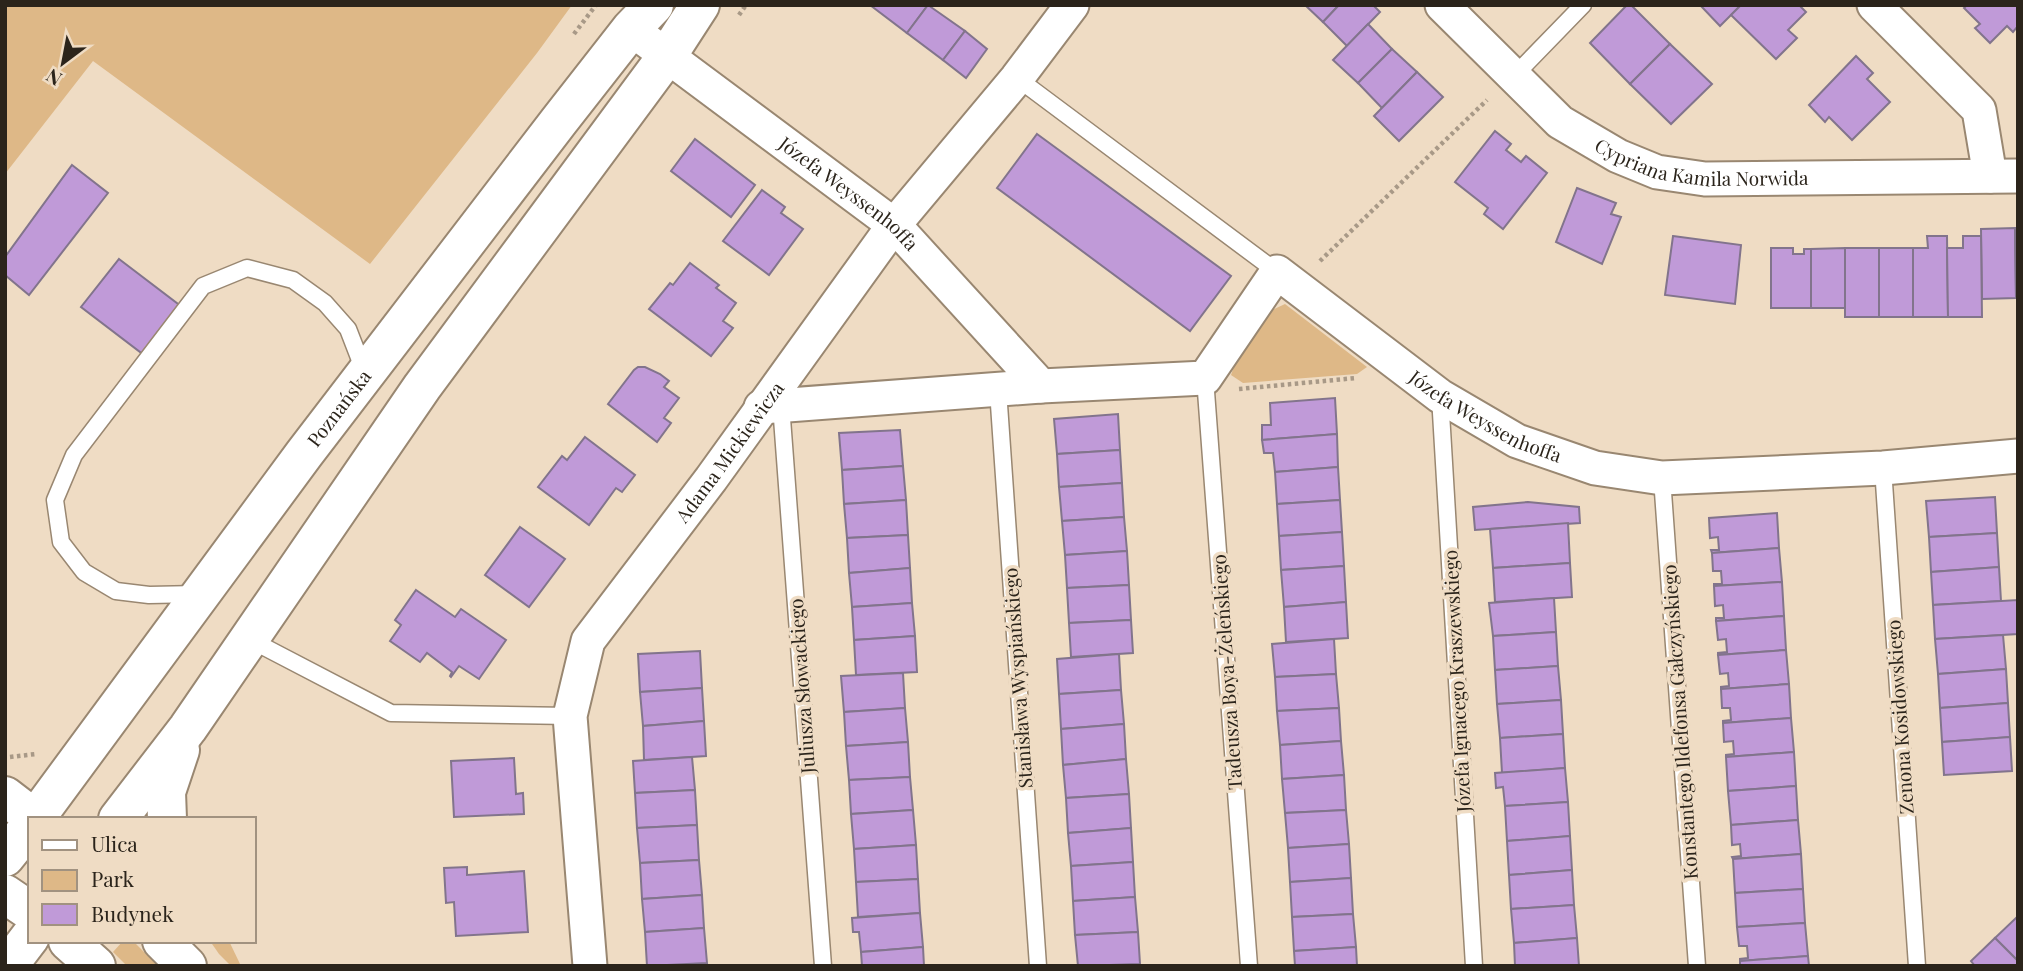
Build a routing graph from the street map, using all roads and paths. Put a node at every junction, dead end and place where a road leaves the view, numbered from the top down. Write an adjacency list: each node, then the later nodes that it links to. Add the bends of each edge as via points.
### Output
1 (700, 5): 7 (main road)
2 (1072, 5): 9 (street, Adama Mickiewicza)
3 (1442, 5): 8 (street, Cypriana Kamila Norwida)
4 (1583, 5): 8 (lane)
5 (1874, 5): 10 (street, via 1979,110)
6 (643, 17): 7 (street, Józefa Weyssenhoffa); 14 (main road, Poznańska)
7 (667, 56): 11 (street, Józefa Weyssenhoffa); 24 (main road, via 422,387)
8 (1514, 76): 10 (street, Cypriana Kamila Norwida, via 1560,122 1618,156 1657,172 1705,179); 12 (path, via 1324,257)
9 (1017, 78): 11 (street, Adama Mickiewicza); 12 (lane)
10 (2004, 176)
11 (894, 225): 16 (street, Józefa Weyssenhoffa); 19 (street, Adama Mickiewicza)
12 (1287, 280): 13 (street, Józefa Weyssenhoffa); 15 (street)
13 (1405, 370): 15 (path, via 1376,377 1225,391); 18 (street, Józefa Weyssenhoffa)
14 (366, 374): 23 (main road, Poznańska); 23 (lane, via 348,329 325,303 293,280 247,268 203,286 74,456 55,500 61,542 84,572 116,591)
15 (1205, 378): 16 (street); 47 (lane, Tadeusza Boya-Żeleńskiego)
16 (1041, 386): 17 (street)
17 (998, 390): 19 (street); 46 (lane, Stanisława Wyspiańskiego)
18 (1440, 396): 22 (street, Józefa Weyssenhoffa, via 1517,441 1595,468); 48 (lane, Józefa Ignacego Kraszewskiego)
19 (771, 406): 25 (street, Adama Mickiewicza, via 588,641); 45 (lane, Juliusza Słowackiego)
20 (2018, 456): 21 (street, Józefa Weyssenhoffa)
21 (1882, 468): 22 (street, Józefa Weyssenhoffa); 50 (lane, Zenona Kosidowskiego)
22 (1662, 478): 49 (lane, Konstantego Ildefonsa Gałczyńskiego)
23 (200, 594): 29 (main road, Poznańska)
24 (249, 639): 25 (lane, via 391,713); 26 (main road)
25 (570, 716): 44 (street, Adama Mickiewicza)
26 (188, 728): 30 (main road); 31 (main road, via 166,792)
27 (5, 796): 28 (main road)
28 (32, 817)
29 (36, 817)
30 (120, 817)
31 (167, 817)
32 (28, 828): 33 (main road)
33 (5, 857)
34 (5, 894): 35 (main road)
35 (28, 910)
36 (28, 940): 40 (main road)
37 (70, 943): 41 (main road)
38 (164, 943): 42 (main road)
39 (194, 943): 43 (main road)
40 (8, 966)
41 (96, 966)
42 (187, 966)
43 (207, 966)
44 (590, 966)
45 (823, 966)
46 (1038, 966)
47 (1249, 966)
48 (1474, 966)
49 (1697, 966)
50 (1917, 966)

